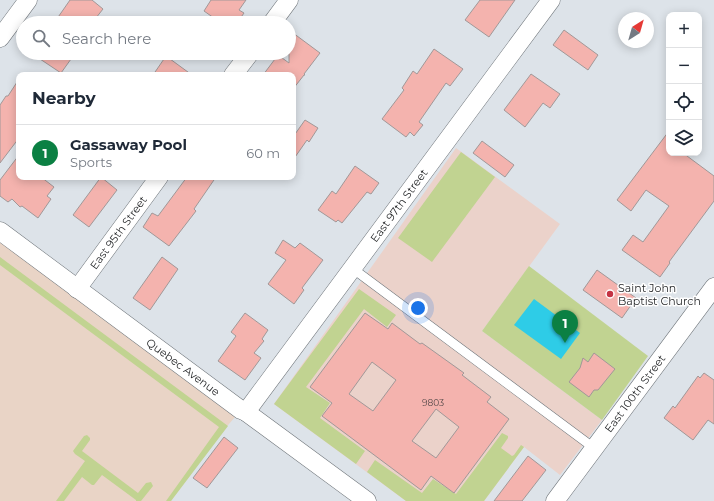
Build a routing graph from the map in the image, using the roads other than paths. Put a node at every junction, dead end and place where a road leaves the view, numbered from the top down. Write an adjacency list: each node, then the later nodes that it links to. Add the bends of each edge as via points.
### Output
1 (28, 0): 4 (street)
2 (289, 0): 6 (street)
3 (551, 0): 12 (street, East 97th Street)
4 (16, 16)
5 (16, 16): 7 (street)
6 (277, 16)
7 (0, 38)
8 (245, 60): 9 (street)
9 (235, 72)
10 (157, 180): 14 (street, East 95th Street)
11 (0, 231): 14 (street, Quebec Avenue)
12 (352, 268): 15 (street, East 97th Street); 16 (lane)
13 (714, 287): 16 (street, East 100th Street)
14 (78, 289): 15 (street, Quebec Avenue)
15 (246, 412): 17 (street, Quebec Avenue)
16 (594, 448): 18 (street, East 100th Street)
17 (367, 501)
18 (555, 501)

